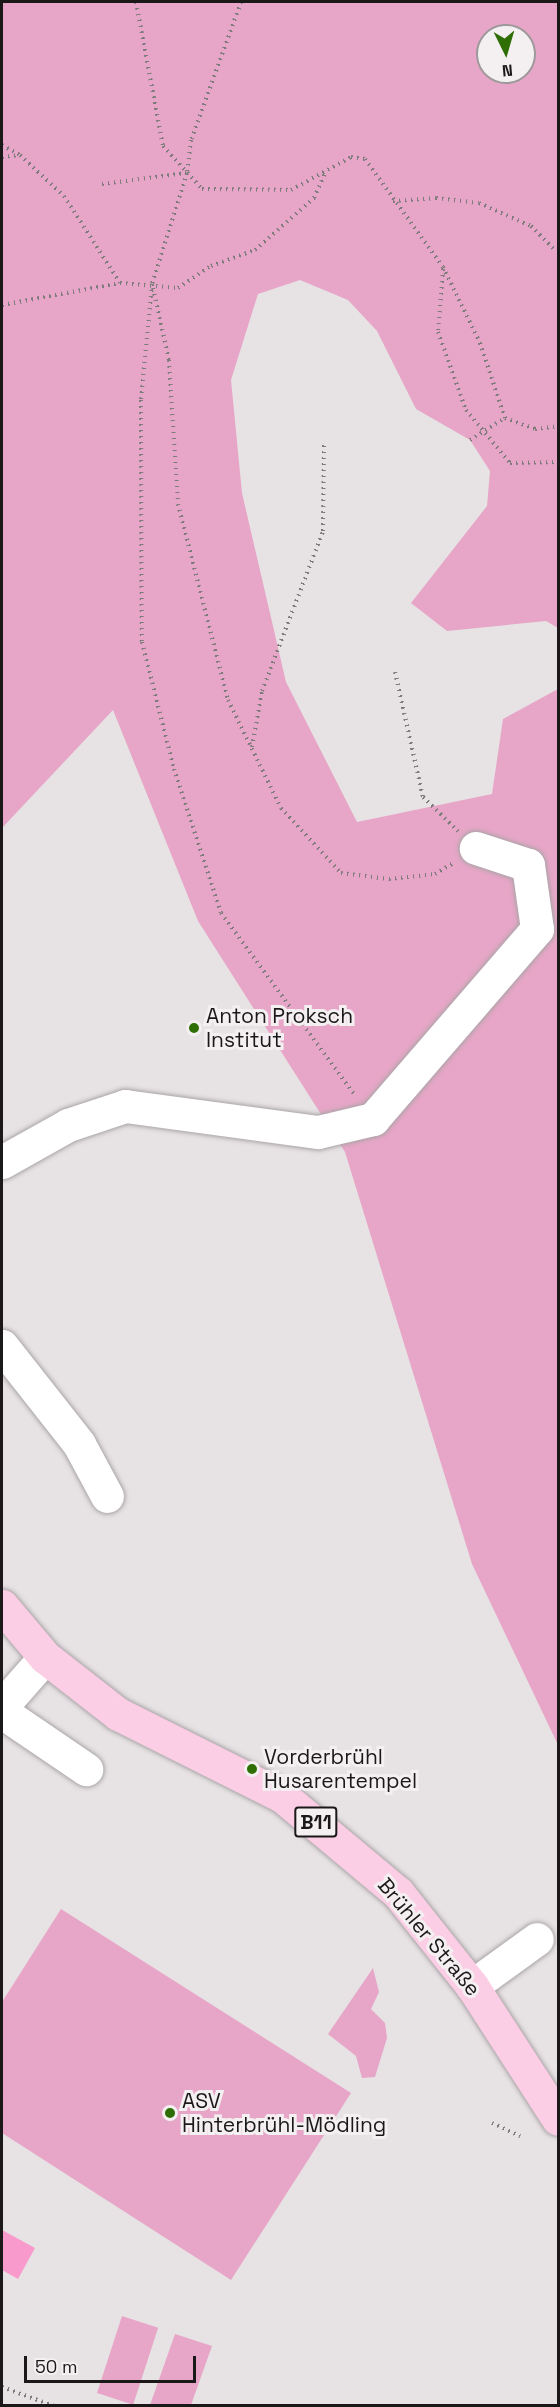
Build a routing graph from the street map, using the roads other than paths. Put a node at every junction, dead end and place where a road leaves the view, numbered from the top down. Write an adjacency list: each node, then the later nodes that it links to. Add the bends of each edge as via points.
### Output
1 (476, 848): 2 (street, via 528,864 537,929 373,1119 318,1132 124,1106 68,1125)
2 (2, 1162)
3 (2, 1346): 4 (street, via 79,1444)
4 (106, 1497)
5 (2, 1606): 6 (main road, Brühler Straße / B11)
6 (45, 1657): 7 (street); 11 (main road, Brühler Straße / B11, via 118,1713 282,1796 398,1893)
7 (2, 1707)
8 (2, 1712): 9 (street)
9 (86, 1768)
10 (537, 1940): 11 (street)
11 (472, 1986): 12 (main road, Brühler Straße / B11)
12 (554, 2100)

